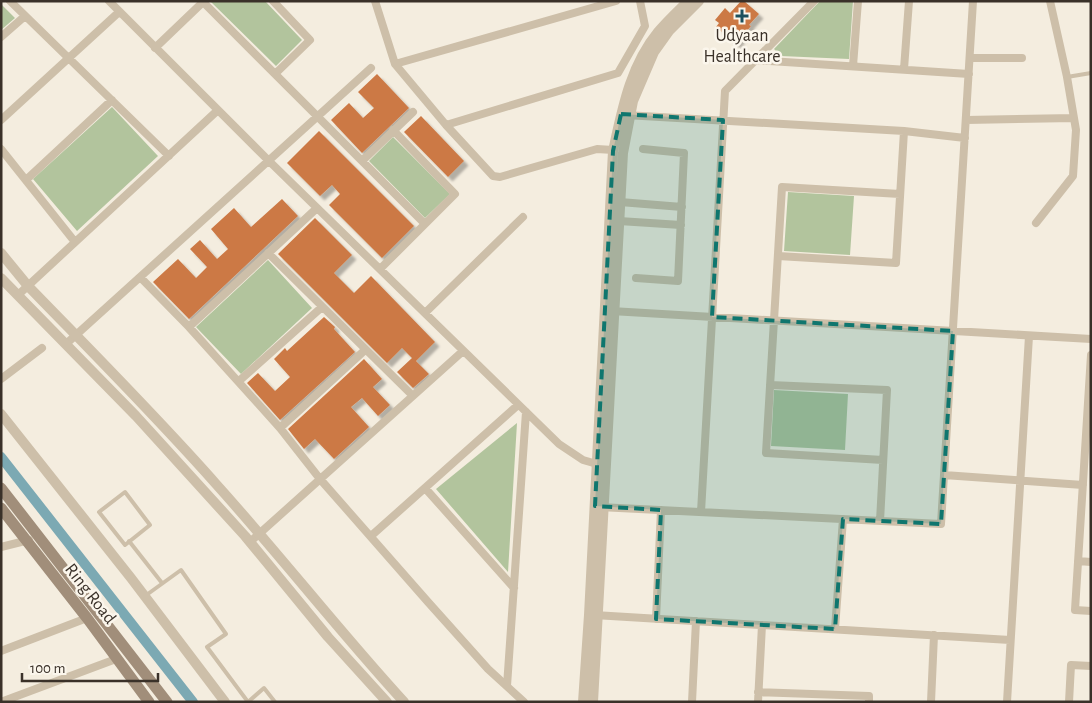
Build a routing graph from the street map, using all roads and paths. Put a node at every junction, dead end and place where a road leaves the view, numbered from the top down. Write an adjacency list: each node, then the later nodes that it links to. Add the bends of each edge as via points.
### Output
1 (10, 1): 15 (street)
2 (273, 1): 27 (street, via 310,40)
3 (375, 1): 22 (street)
4 (616, 1): 22 (street)
5 (640, 1): 39 (street, via 645,26 618,73)
6 (688, 1): 33 (street, via 658,32 642,58 626,94)
7 (699, 1): 33 (street, via 669,31 654,52)
8 (814, 1): 21 (street)
9 (858, 1): 23 (street)
10 (909, 1): 25 (street)
11 (974, 1): 19 (street)
12 (1050, 1): 29 (street)
13 (204, 2): 17 (street); 27 (street)
14 (115, 5): 17 (street); 18 (street)
15 (25, 16): 16 (street); 18 (street)
16 (1, 37)
17 (155, 48): 31 (street)
18 (68, 58): 30 (street); 36 (street)
19 (970, 58): 20 (street); 28 (street)
20 (1022, 58)
21 (756, 60): 23 (street); 37 (street, via 725,92)
22 (395, 64): 39 (street)
23 (853, 66): 25 (street)
24 (371, 68): 34 (street)
25 (904, 69): 28 (street)
26 (1091, 73): 29 (lane)
27 (275, 74): 34 (street)
28 (968, 74): 38 (street)
29 (1067, 77): 35 (street)
30 (112, 100): 46 (street); 49 (street)
31 (218, 110): 46 (street); 47 (street)
32 (414, 112): 40 (street)
33 (626, 115): 37 (street); 45 (street); 51 (street)
34 (318, 117): 47 (street); 48 (street)
35 (1074, 118): 38 (street); 56 (street, via 1073,176)
36 (1, 120)
37 (723, 120): 41 (street); 72 (street)
38 (966, 120): 42 (street)
39 (446, 124): 45 (street, via 497,178 597,149)
40 (393, 130): 48 (street); 57 (street, via 455,194)
41 (904, 131): 42 (street); 50 (street)
42 (964, 138): 75 (street)
43 (1, 149): 49 (street)
44 (643, 149): 52 (street, via 684,153)
45 (613, 150): 70 (street)
46 (169, 156): 59 (street)
47 (269, 161): 53 (street); 64 (street)
48 (362, 161): 57 (street)
49 (26, 180): 59 (street)
50 (900, 194): 62 (street, via 896,263); 62 (street, via 782,187)
51 (620, 202): 52 (street); 55 (street)
52 (682, 207): 58 (street)
53 (317, 208): 61 (street); 63 (street)
54 (523, 217): 71 (street)
55 (619, 222): 58 (street); 70 (street)
56 (1036, 222)
57 (425, 224): 63 (street)
58 (681, 225): 66 (street, via 678,281)
59 (75, 242): 67 (street)
60 (1, 253): 67 (street)
61 (268, 253): 69 (street); 74 (street)
62 (778, 256): 73 (street)
63 (380, 270): 71 (street)
64 (140, 277): 74 (street); 76 (street)
65 (1, 278): 68 (street)
66 (636, 278)
67 (28, 286): 68 (street); 76 (street)
68 (18, 295): 79 (street)
69 (322, 307): 81 (street); 85 (street)
70 (609, 311): 72 (street); 94 (street); 101 (street)
71 (425, 313): 82 (street)
72 (712, 317): 73 (street); 104 (street)
73 (774, 320): 75 (street); 86 (street)
74 (189, 327): 85 (street)
75 (953, 331): 77 (street); 95 (street)
76 (76, 334): 79 (street); 107 (street)
77 (1029, 336): 78 (street); 98 (street)
78 (1091, 339)
79 (66, 344): 112 (street)
80 (42, 348): 84 (street)
81 (365, 350): 88 (street); 92 (street)
82 (463, 351): 88 (street); 89 (street)
83 (1091, 355): 87 (street)
84 (1, 378)
85 (239, 382): 92 (street)
86 (770, 385): 93 (street, via 766,453); 93 (street, via 887,390)
87 (1090, 394): 97 (street)
88 (412, 396): 96 (street)
89 (518, 405): 90 (street); 100 (street)
90 (526, 412): 94 (street, via 559,444 583,460); 117 (street)
91 (1, 414): 118 (street)
92 (280, 428): 96 (street)
93 (883, 460): 106 (street)
94 (597, 464): 101 (street)
95 (944, 476): 98 (street); 106 (street, via 941,524)
96 (320, 479): 107 (street); 109 (street)
97 (1086, 480): 98 (street); 114 (street)
98 (1020, 481): 127 (street)
99 (1, 488): 108 (main road)
100 (425, 488): 109 (street); 117 (street)
101 (599, 507): 103 (street); 120 (street)
102 (1, 508): 111 (main road, Ring Road)
103 (661, 510): 104 (street); 122 (street)
104 (702, 512): 105 (street)
105 (843, 519): 106 (street); 125 (street)
106 (880, 521)
107 (260, 533): 112 (street); 129 (street)
108 (36, 534): 111 (street); 139 (main road)
109 (371, 536): 135 (street, via 454,632)
110 (129, 541): 110 (lane, via 150,525 125,492 99,512 124,544); 116 (lane)
111 (27, 542): 113 (street); 121 (main road, Ring Road)
112 (250, 542): 131 (street)
113 (1, 547)
114 (1078, 561): 115 (street); 119 (street, via 1075,610)
115 (1091, 562)
116 (162, 583): 118 (lane); 141 (lane, via 181,570 226,634 207,647)
117 (514, 588): 135 (street)
118 (145, 596): 140 (street)
119 (1091, 611)
120 (594, 615): 122 (street); 146 (street); 147 (street)
121 (87, 618): 128 (street); 130 (main road, Ring Road)
122 (656, 619): 123 (street)
123 (696, 621): 124 (street); 148 (street)
124 (762, 625): 125 (street); 136 (street)
125 (835, 629): 126 (street)
126 (934, 635): 127 (street); 151 (street)
127 (1010, 640): 152 (street)
128 (1, 651)
129 (361, 654): 131 (street); 133 (street)
130 (116, 659): 137 (street); 138 (main road, Ring Road)
131 (352, 663): 134 (street)
132 (1091, 666): 153 (street, via 1071,665)
133 (376, 671): 134 (street); 144 (street)
134 (366, 679): 143 (street)
135 (507, 686): 145 (street)
136 (758, 692): 149 (street); 150 (street, via 869,696)
137 (1, 702)
138 (149, 702)
139 (167, 702)
140 (225, 702)
141 (248, 702): 142 (lane, via 264,688)
142 (275, 702)
143 (387, 702)
144 (404, 702)
145 (524, 702)
146 (584, 702)
147 (593, 702)
148 (692, 702)
149 (758, 702)
150 (869, 702)
151 (931, 702)
152 (1007, 702)
153 (1069, 702)

